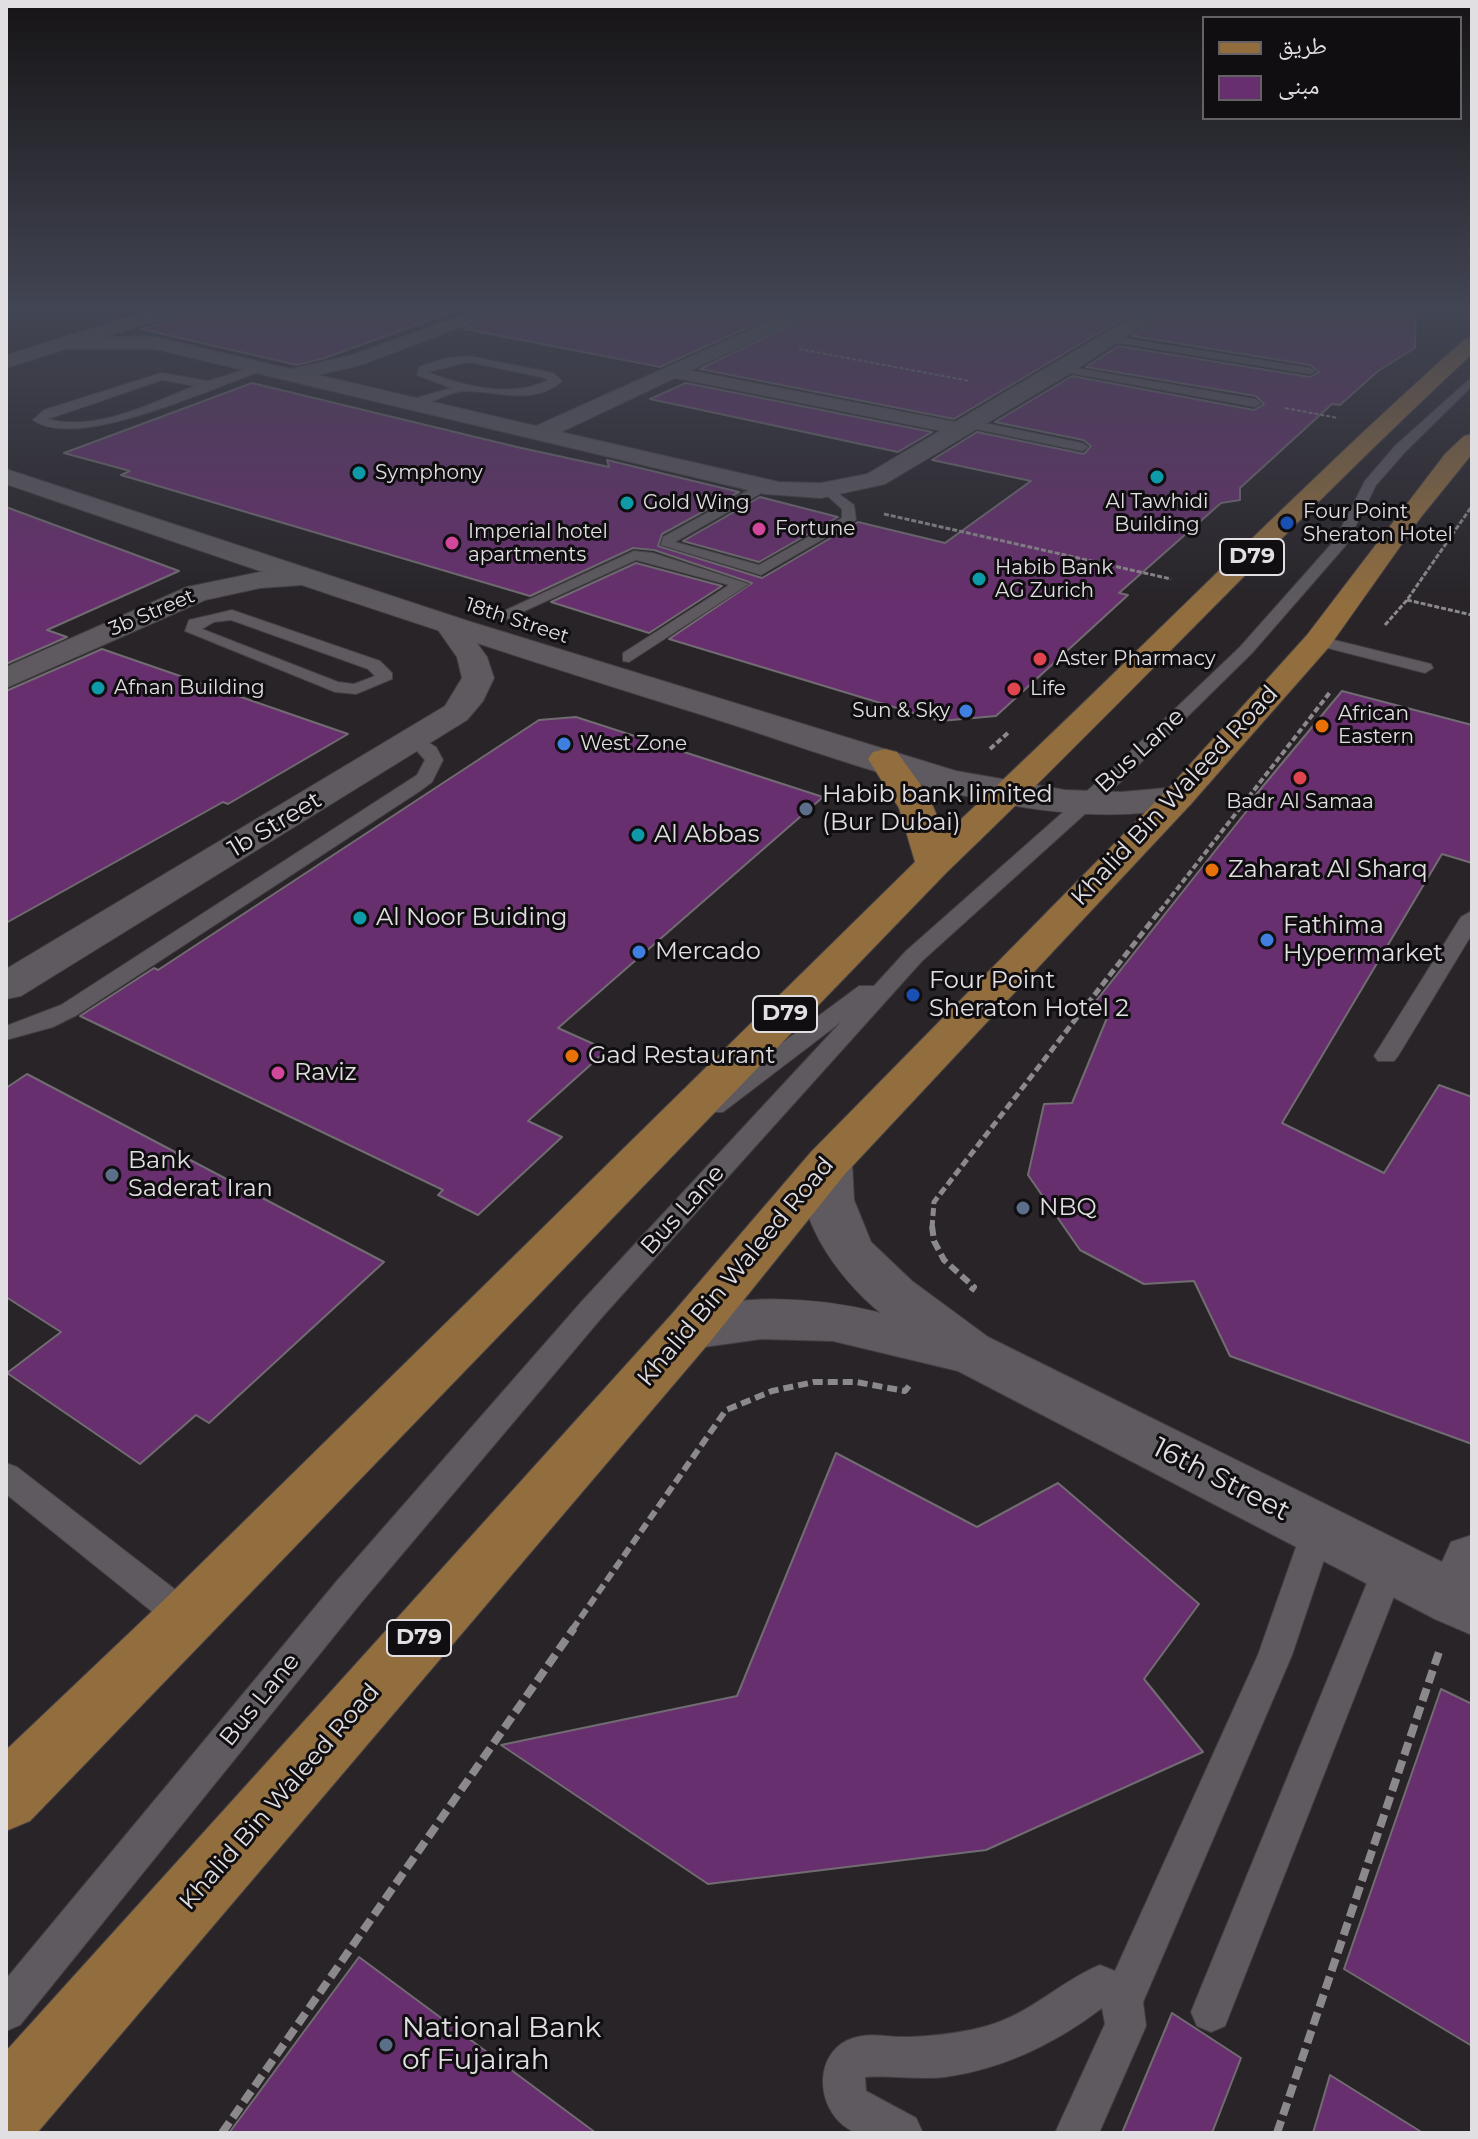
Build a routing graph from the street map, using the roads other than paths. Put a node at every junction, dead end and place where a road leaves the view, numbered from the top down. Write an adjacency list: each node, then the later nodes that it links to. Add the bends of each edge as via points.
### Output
1 (64, 408): 2 (lane, via 39,420 64,428 87,426)
2 (141, 408)
3 (424, 408): 10 (street)
4 (594, 408): 10 (street)
5 (863, 408): 9 (street)
6 (998, 408): 9 (street)
7 (1401, 408): 29 (main road, D79, via 1219,590)
8 (1443, 408): 31 (lane, Bus Lane, via 1370,484 1341,542 1246,650)
9 (966, 427): 12 (lane); 16 (street, via 876,479)
10 (537, 434): 15 (street)
11 (1472, 441): 22 (main road, Khalid Bin Waleed Road / D79, via 1420,501)
12 (1082, 447)
13 (6, 453): 19 (street, 18th Street)
14 (6, 476): 17 (street, 18th Street)
15 (765, 487): 16 (street); 16 (lane, via 668,540 668,545 747,569 767,569 849,520 849,508)
16 (828, 490)
17 (306, 578): 18 (street, 3b Street, via 238,583); 21 (street, 18th Street)
18 (158, 609): 20 (lane); 25 (street, 3b Street)
19 (501, 616): 23 (street, 18th Street); 23 (lane, via 634,555 741,584)
20 (195, 623): 20 (lane, via 197,634 335,687 356,689 383,679 384,673 374,665 239,617)
21 (451, 627): 27 (street, 1b Street, via 472,657 478,678 456,713); 28 (street, 18th Street)
22 (1318, 641): 24 (lane); 30 (main road, Khalid Bin Waleed Road / D79)
23 (629, 657): 26 (street, 18th Street)
24 (1425, 668)
25 (6, 679)
26 (786, 701)
27 (416, 740): 36 (street, 1b Street); 37 (lane, via 434,760 413,787 69,1010)
28 (885, 759): 29 (street, 18th Street); 33 (main road, via 924,820)
29 (1017, 776): 31 (street); 33 (main road, D79)
30 (1178, 798): 31 (street); 32 (main road, Khalid Bin Waleed Road / D79)
31 (1090, 802): 32 (street, via 1117,826); 35 (lane, Bus Lane)
32 (1128, 849): 39 (main road, Khalid Bin Waleed Road / D79)
33 (934, 864): 40 (main road, D79)
34 (1472, 917): 38 (lane)
35 (914, 956): 40 (lane); 50 (lane, Bus Lane, via 593,1308 348,1593)
36 (6, 987)
37 (6, 1033)
38 (1386, 1056)
39 (828, 1163): 41 (main road, Khalid Bin Waleed Road / D79); 42 (street, 16th Street, via 833,1216 863,1269)
40 (636, 1165): 47 (main road, D79)
41 (690, 1329): 42 (street, 16th Street, via 761,1319 821,1320); 52 (main road, Khalid Bin Waleed Road / D79)
42 (950, 1344): 44 (street, 16th Street)
43 (6, 1476): 47 (lane)
44 (1318, 1530): 45 (street, 16th Street); 49 (lane, via 1270,1667)
45 (1390, 1566): 46 (street, 16th Street); 51 (lane)
46 (1467, 1590)
47 (187, 1619): 48 (main road, D79)
48 (6, 1797)
49 (1123, 2000): 53 (lane, via 1100,1985 1059,2015 986,2047 945,2056 862,2055 850,2062 843,2076 851,2106); 54 (lane, via 1125,2026)
50 (6, 2011)
51 (1211, 2012)
52 (6, 2109)
53 (901, 2133)
54 (1077, 2133)

